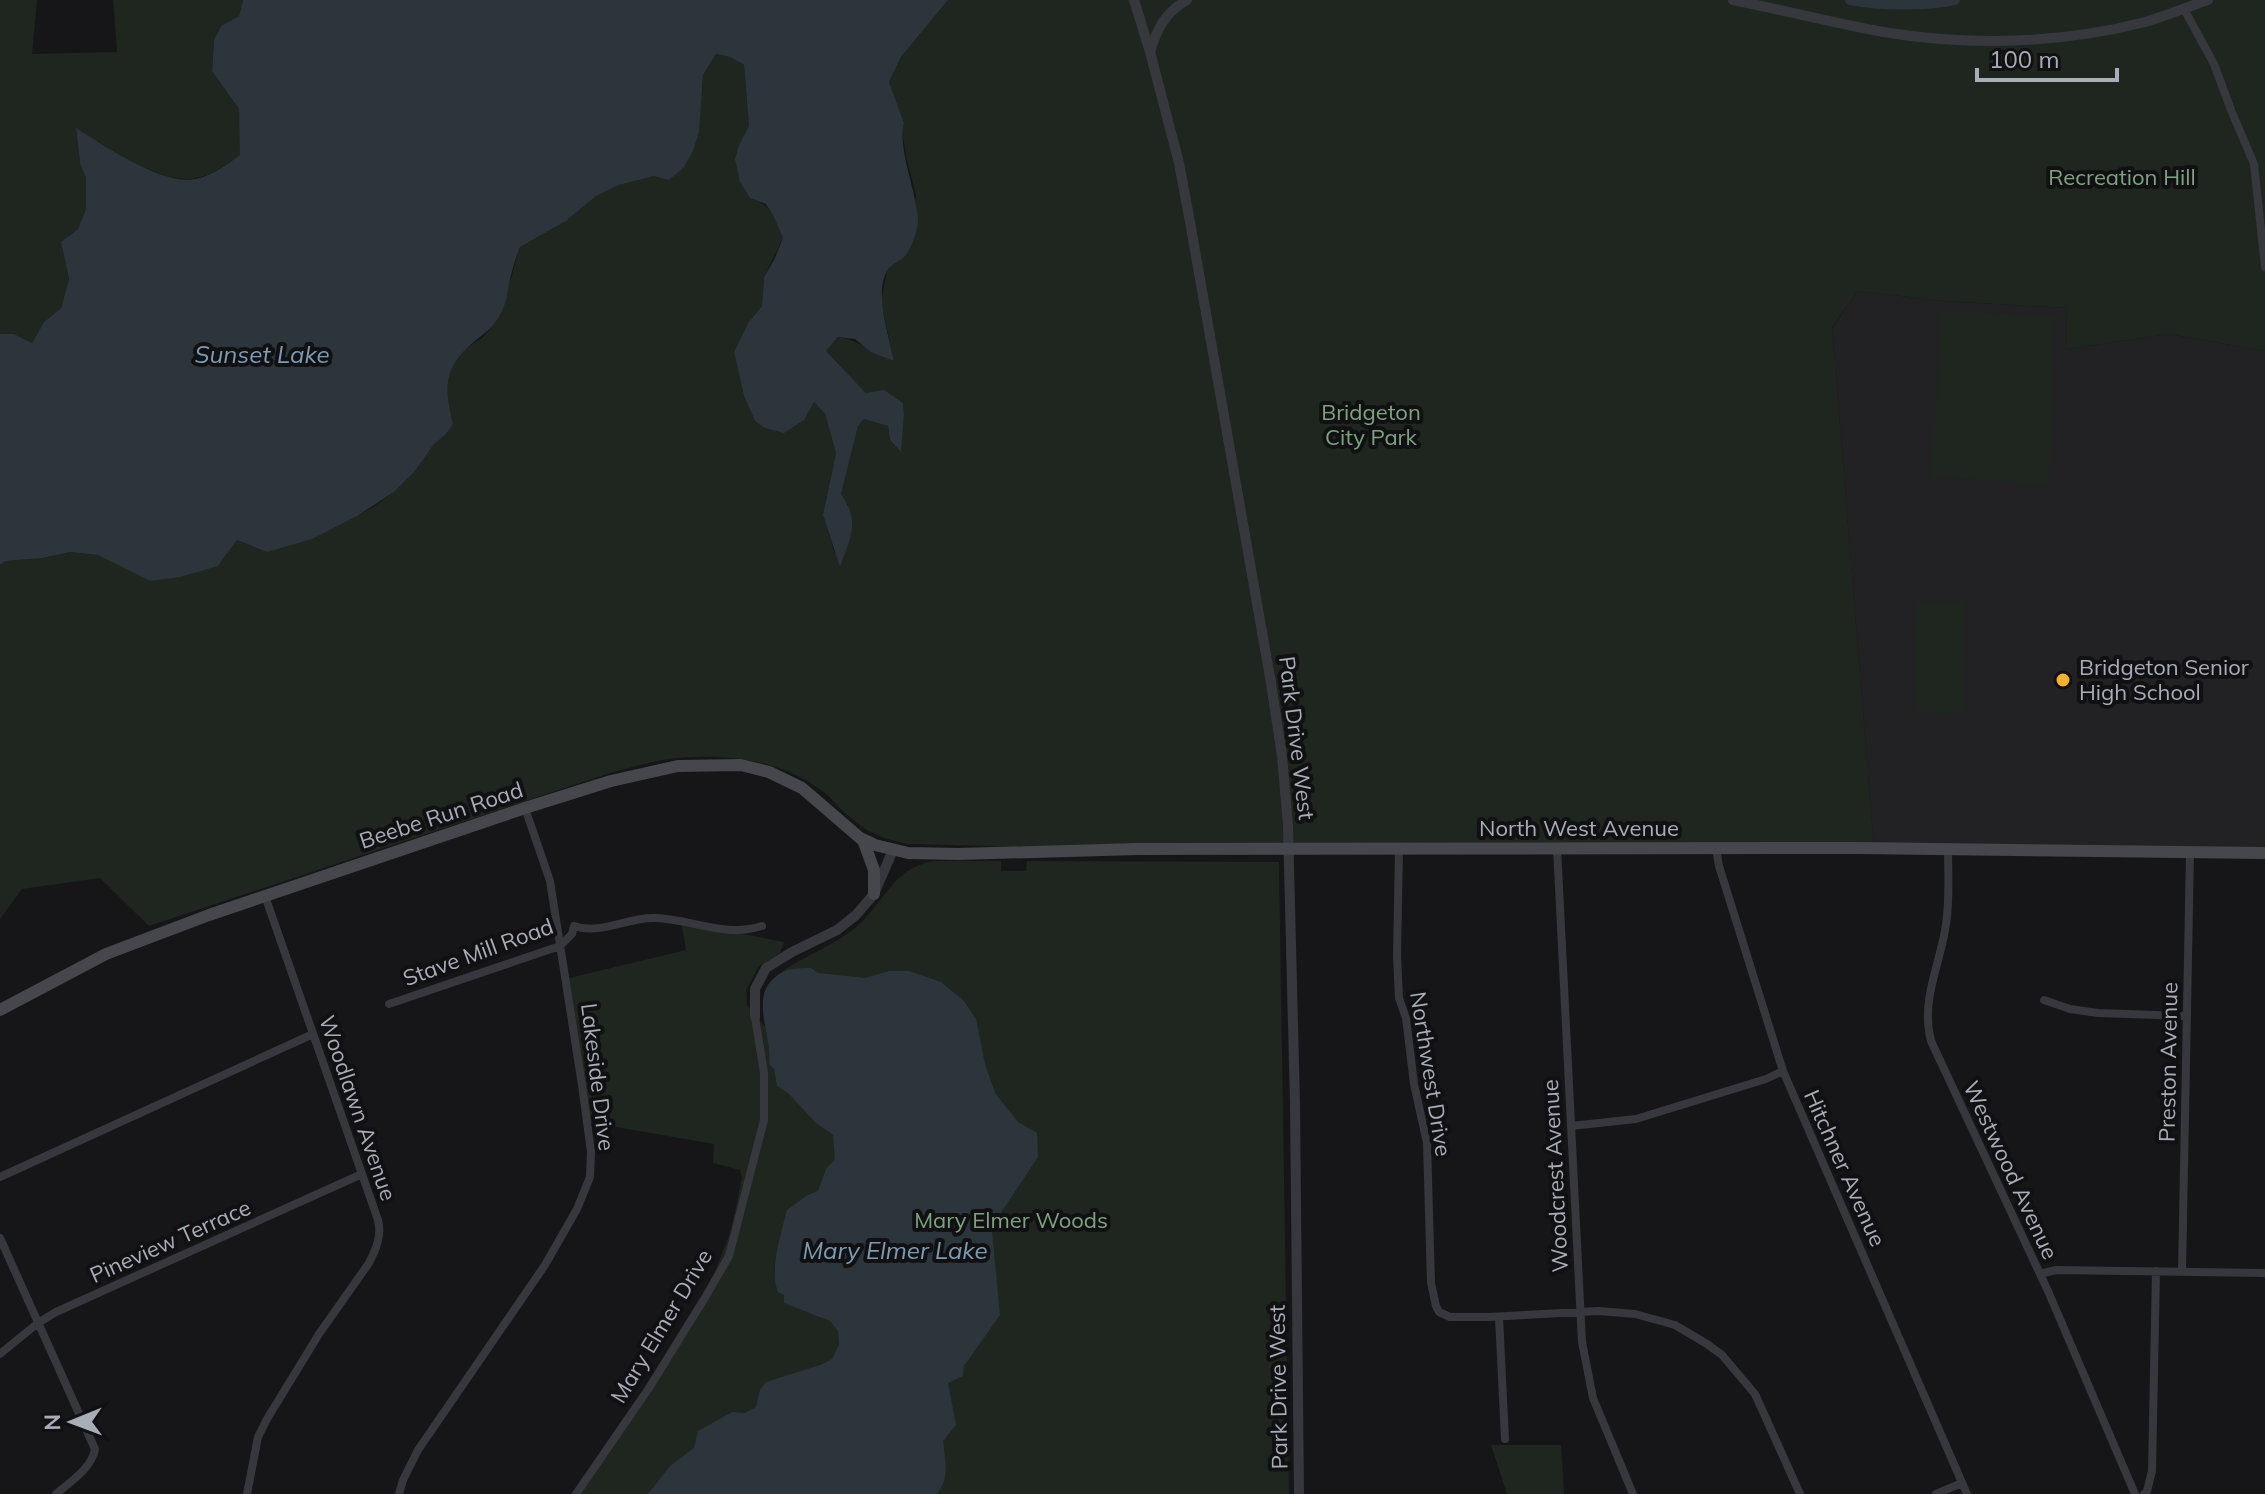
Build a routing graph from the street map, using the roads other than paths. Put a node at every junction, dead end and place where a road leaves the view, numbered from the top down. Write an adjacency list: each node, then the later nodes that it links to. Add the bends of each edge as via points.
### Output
1 (1134, 0): 6 (street, Park Drive West)
2 (1187, 0): 6 (street, via 1162,21)
3 (1733, 0): 5 (street, via 1880,31 1995,40 2111,29)
4 (2208, 0): 5 (street)
5 (2184, 9): 8 (street, via 2214,64)
6 (1150, 52): 17 (street, Park Drive West, via 1179,163 1258,605 1282,756)
7 (2265, 167): 8 (street)
8 (2255, 168): 9 (street)
9 (2265, 267)
10 (525, 808): 11 (main road, Beebe Run Road, via 664,767 741,765 802,788); 21 (main road, Beebe Run Road); 23 (street, Lakeside Drive, via 550,881)
11 (863, 840): 16 (main road, Beebe Run Road); 20 (main road, via 874,870)
12 (1557, 848): 13 (main road, North West Avenue); 14 (main road, North West Avenue); 31 (street, Woodcrest Avenue)
13 (1716, 848): 15 (main road, North West Avenue); 30 (street, Hitchner Avenue)
14 (1399, 849): 17 (main road, North West Avenue); 40 (street, Northwest Drive, via 1398,988 1427,1143 1432,1293 1443,1315)
15 (1948, 849): 18 (main road, North West Avenue); 38 (street, Westwood Avenue, via 1946,925 1927,1028)
16 (893, 850): 17 (main road, North West Avenue); 20 (street, Mary Elmer Drive)
17 (1289, 850): 49 (street, Park Drive West)
18 (2190, 853): 19 (main road, North West Avenue); 27 (street, Preston Avenue)
19 (2265, 853)
20 (874, 894): 28 (street, Mary Elmer Drive, via 845,925 766,968 755,989)
21 (265, 896): 26 (main road, Beebe Run Road, via 106,954); 29 (street, Woodlawn Avenue)
22 (762, 926): 23 (street, Stave Mill Road, via 735,931 656,918 588,930 574,926)
23 (560, 946): 25 (street, Stave Mill Road); 47 (street, Lakeside Drive, via 591,1152 588,1185 545,1265 418,1450)
24 (2044, 1000): 27 (street, via 2098,1013)
25 (389, 1004)
26 (0, 1010)
27 (2187, 1016): 36 (street, Preston Avenue)
28 (755, 1017): 48 (street, Mary Elmer Drive, via 764,1073 764,1120 729,1256 649,1388)
29 (313, 1034): 32 (street, Woodlawn Avenue); 33 (street)
30 (1783, 1071): 31 (street, via 1636,1119); 44 (street, Hitchner Avenue)
31 (1571, 1126): 39 (street, Woodcrest Avenue)
32 (362, 1174): 41 (street, Pineview Terrace); 46 (street, Woodlawn Avenue, via 380,1227 375,1250 267,1419 258,1437)
33 (0, 1177)
34 (0, 1238): 41 (street)
35 (2156, 1271): 36 (street); 38 (street); 55 (street, via 2152,1471)
36 (2182, 1272): 37 (street)
37 (2265, 1273)
38 (2040, 1274): 54 (street, Westwood Avenue)
39 (1581, 1312): 40 (street); 50 (street, Woodcrest Avenue, via 1593,1398); 51 (street, via 1656,1319 1722,1355 1755,1394)
40 (1499, 1317): 43 (street)
41 (38, 1323): 42 (street, Pineview Terrace); 45 (street, via 95,1449 86,1468)
42 (0, 1354)
43 (1505, 1439)
44 (1962, 1483): 52 (street); 53 (street, Hitchner Avenue)
45 (58, 1492)
46 (247, 1494)
47 (399, 1494)
48 (576, 1494)
49 (1299, 1494)
50 (1633, 1494)
51 (1800, 1494)
52 (1936, 1494)
53 (1967, 1494)
54 (2135, 1494)
55 (2144, 1494)

